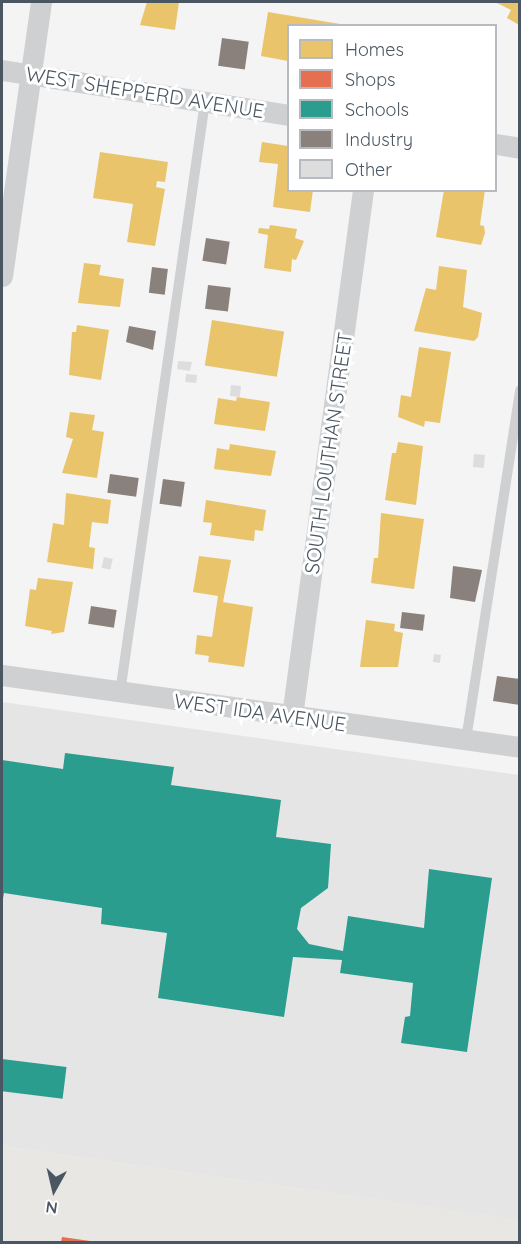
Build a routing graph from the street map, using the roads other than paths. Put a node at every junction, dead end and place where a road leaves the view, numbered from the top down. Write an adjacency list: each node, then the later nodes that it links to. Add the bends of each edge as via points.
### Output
1 (41, 2): 3 (street)
2 (2, 70): 3 (street, WEST SHEPPERD AVENUE)
3 (30, 74): 4 (street, WEST SHEPPERD AVENUE); 9 (street)
4 (205, 102): 5 (street, WEST SHEPPERD AVENUE); 12 (lane)
5 (287, 115)
6 (497, 144): 7 (street)
7 (519, 148)
8 (363, 192): 13 (street, SOUTH LOUTHAN STREET)
9 (2, 276)
10 (519, 390): 14 (lane)
11 (2, 675): 12 (street, WEST IDA AVENUE)
12 (120, 693): 13 (street, WEST IDA AVENUE)
13 (292, 716): 14 (street, WEST IDA AVENUE)
14 (466, 740): 15 (street, WEST IDA AVENUE)
15 (519, 747)

